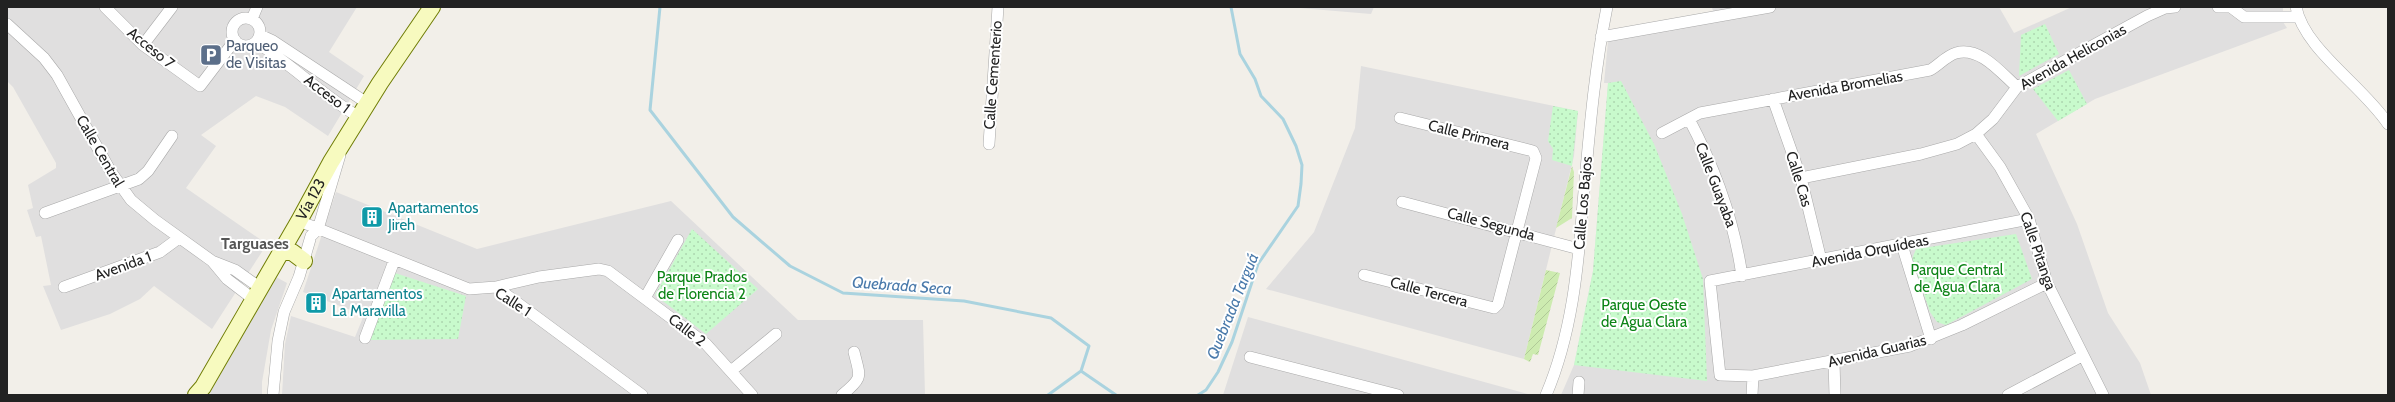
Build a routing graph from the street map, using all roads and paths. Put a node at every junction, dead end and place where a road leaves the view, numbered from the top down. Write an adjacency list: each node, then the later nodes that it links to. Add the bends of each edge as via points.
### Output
1 (105, 7): 17 (street, Acceso 7)
2 (172, 7): 17 (street)
3 (257, 7): 12 (street)
4 (432, 7): 22 (main road, Vía 123)
5 (998, 7): 32 (street, Calle Cementerio)
6 (1607, 7): 14 (street, Calle Los Bajos)
7 (1770, 7): 14 (street)
8 (2175, 7): 19 (street, Avenida Heliconias, via 2147,16)
9 (2218, 7): 10 (street)
10 (2232, 7): 11 (street, via 2244,17)
11 (2297, 12): 27 (street, via 2308,36 2364,94)
12 (252, 19): 15 (street, via 258,24); 16 (street, via 243,18 236,23 233,31)
13 (7, 24): 34 (street, Calle Central, via 34,47 57,75)
14 (1601, 37): 44 (street, Calle Los Bajos)
15 (258, 39): 16 (street, via 247,45); 18 (street, Acceso 1)
16 (235, 40): 17 (street, Acceso 7, via 200,86)
17 (143, 45)
18 (296, 62): 20 (street, Acceso 1); 23 (street, Acceso 1, via 313,86)
19 (2016, 87): 21 (street, Avenida Bromelias, via 1989,62 1967,52 1956,53 1930,70); 29 (street, Avenida Heliconias, via 1993,119)
20 (346, 88): 22 (street, Acceso 1); 23 (street)
21 (1773, 99): 26 (street, Avenida Bromelias, via 1700,114); 33 (street, Calle Cas)
22 (368, 103): 24 (main road, Vía 123)
23 (337, 104): 24 (street, Acceso 1)
24 (359, 117): 31 (main road, Vía 123)
25 (1400, 118): 40 (street, Calle Primera, via 1533,151 1536,155)
26 (1689, 120): 28 (street, Avenida Bromelias); 50 (street, Calle Guayaba, via 1706,151 1728,205 1738,244)
27 (2388, 124)
28 (1662, 133)
29 (1976, 134): 33 (street, Avenida Heliconias, via 1957,144 1921,154); 37 (street, Calle Pitanga, via 2000,167)
30 (172, 136): 34 (street, via 148,171 139,179)
31 (345, 141): 38 (main road, Vía 123); 39 (street)
32 (988, 144)
33 (1800, 178): 46 (street, Calle Cas)
34 (121, 187): 36 (street); 41 (street, Calle Central, via 142,211)
35 (1402, 202): 40 (street, Calle Segunda)
36 (45, 213)
37 (2029, 219): 43 (street, Avenida Orquídeas); 51 (street, Calle Pitanga)
38 (300, 221): 39 (street, Calle 1); 45 (main road, Vía 123)
39 (318, 229): 47 (street, via 312,236); 48 (street, Calle 1)
40 (1518, 231): 44 (street, Calle Segunda); 49 (street, Calle Tercera, via 1498,304 1494,308)
41 (179, 238): 52 (street, Avenida 1, via 160,252); 54 (street, Calle Central, via 212,261 235,270)
42 (678, 240): 55 (street)
43 (1902, 245): 46 (street, Avenida Orquídeas); 58 (street)
44 (1579, 249): 73 (street, Calle Los Bajos, via 1563,350)
45 (281, 252): 47 (main road, via 292,252); 54 (main road, Vía 123)
46 (1822, 260): 50 (street, Avenida Orquídeas)
47 (304, 261): 68 (street, via 284,312 278,341)
48 (394, 261): 53 (street, Calle 1, via 469,289); 57 (street)
49 (1364, 274)
50 (1742, 276): 64 (street, Avenida Orquídeas, via 1710,281)
51 (2047, 283): 58 (street, Avenida Guarias); 60 (street, Calle Pitanga)
52 (64, 287)
53 (496, 287): 55 (street, Calle 2, via 539,277 599,269 608,271); 69 (street, Calle 1)
54 (256, 293): 67 (main road, Vía 123)
55 (645, 298): 63 (street, Calle 2, via 706,344)
56 (776, 334): 63 (street)
57 (365, 338)
58 (1931, 339): 62 (street, Avenida Guarias)
59 (854, 352): 71 (street, via 859,377 857,383)
60 (2082, 356): 77 (street); 78 (street, Calle Pitanga)
61 (1250, 358): 72 (street)
62 (1834, 362): 65 (street, Avenida Guarias); 76 (street)
63 (731, 371): 70 (street, Calle 2)
64 (1720, 375): 65 (street, Avenida Guarias)
65 (1753, 376): 75 (street)
66 (1579, 382): 74 (street)
67 (196, 395)
68 (273, 395)
69 (642, 395)
70 (752, 395)
71 (842, 395)
72 (1398, 395)
73 (1546, 395)
74 (1578, 395)
75 (1752, 395)
76 (1835, 395)
77 (2008, 395)
78 (2103, 395)

